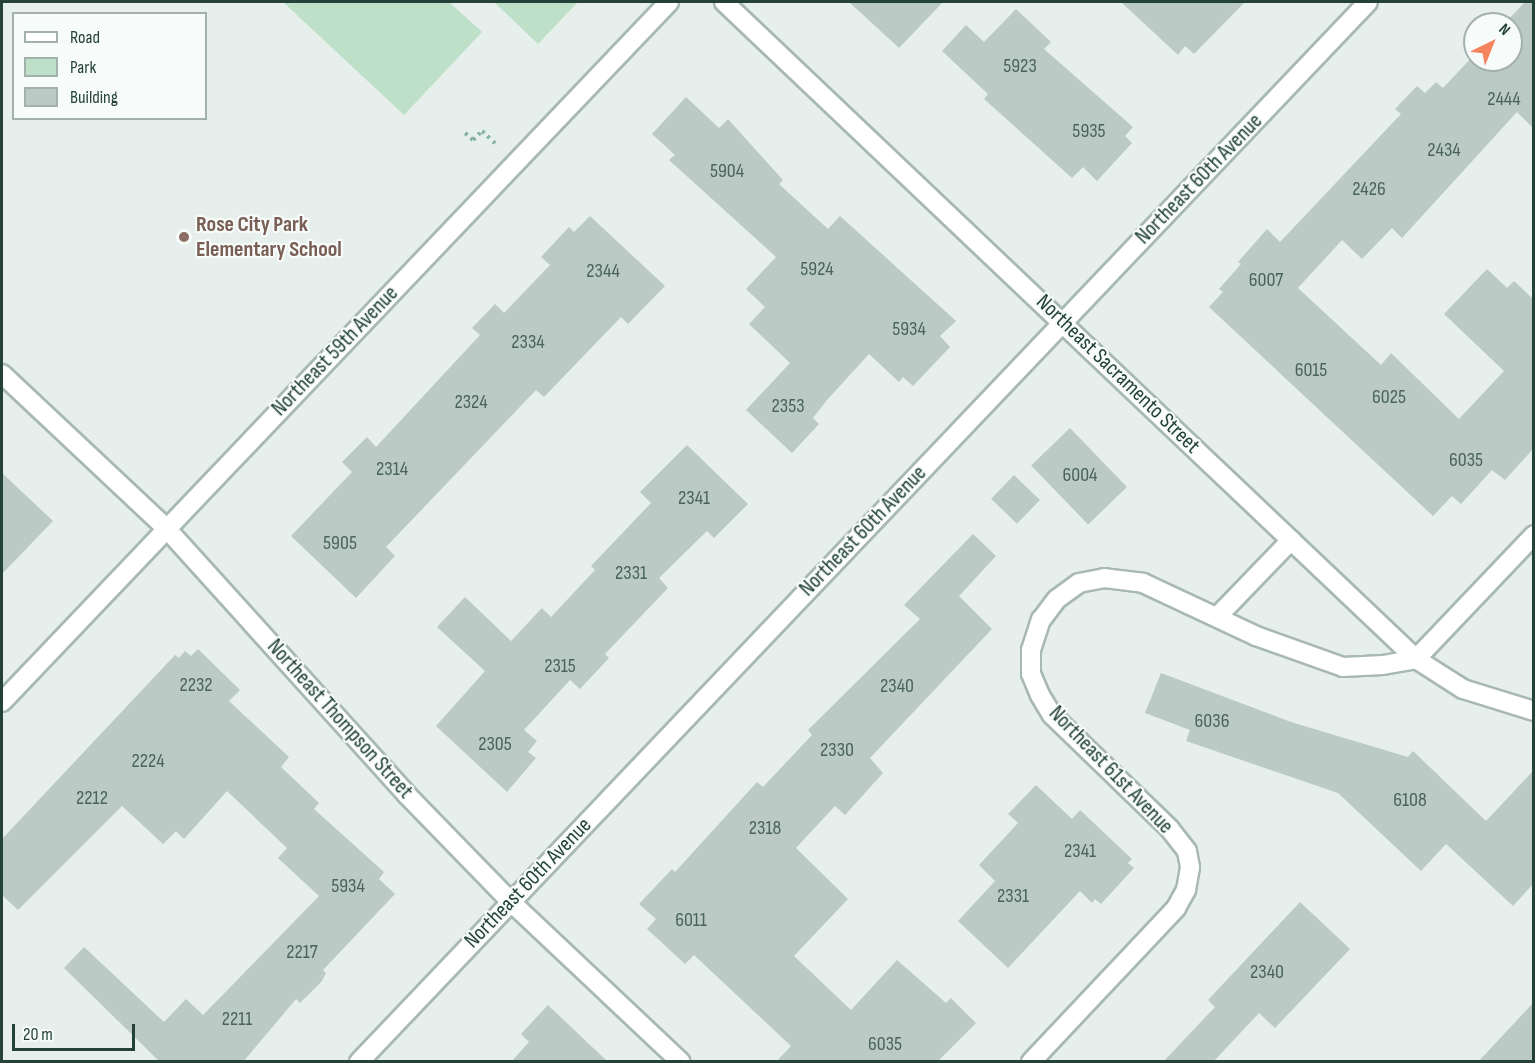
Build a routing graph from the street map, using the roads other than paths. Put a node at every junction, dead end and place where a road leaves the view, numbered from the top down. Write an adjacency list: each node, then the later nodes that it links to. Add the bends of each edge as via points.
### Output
1 (669, 2): 6 (street, Northeast 59th Avenue)
2 (724, 2): 4 (street, Northeast Sacramento Street)
3 (1368, 2): 4 (street, Northeast 60th Avenue)
4 (1063, 321): 8 (street, Northeast Sacramento Street); 13 (street, Northeast 60th Avenue)
5 (2, 374): 6 (street, Northeast Thompson Street)
6 (166, 528): 11 (street, Northeast 59th Avenue); 13 (street, Northeast Thompson Street, via 407,795)
7 (1533, 535): 10 (street)
8 (1291, 540): 9 (street); 10 (street, Northeast Sacramento Street)
9 (1217, 617): 10 (street, Northeast 61st Avenue, via 1343,667); 16 (street, Northeast 61st Avenue, via 1143,583 1104,578 1079,583 1057,599 1041,620 1031,650 1031,675 1052,715 1170,829 1187,851 1190,867 1186,890 1176,908)
10 (1416, 659): 12 (street, Northeast Sacramento Street, via 1463,689)
11 (2, 702)
12 (1533, 711)
13 (511, 902): 14 (street, Northeast 60th Avenue); 15 (street, Northeast Thompson Street)
14 (359, 1062)
15 (681, 1062)
16 (1031, 1062)

